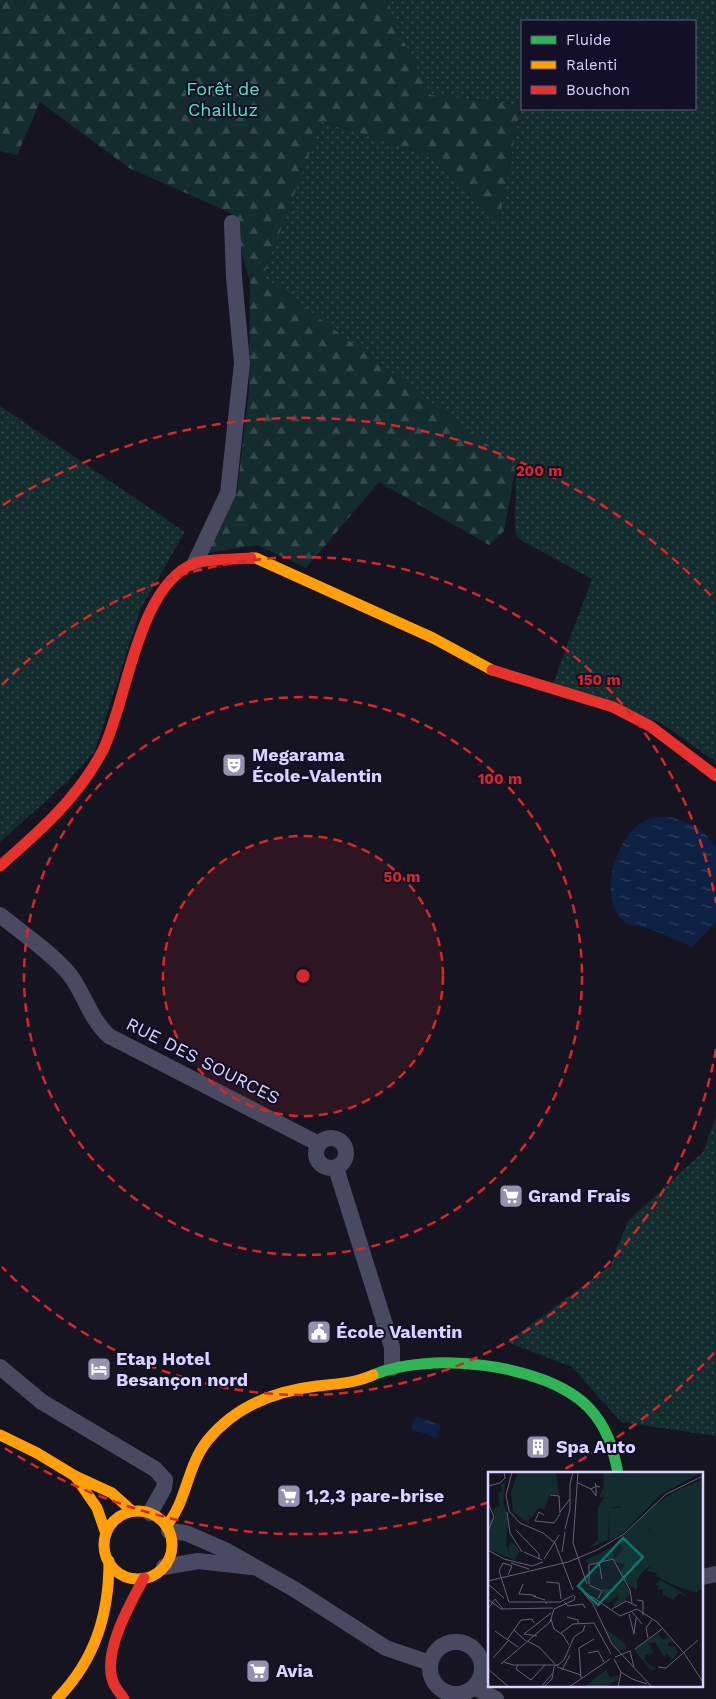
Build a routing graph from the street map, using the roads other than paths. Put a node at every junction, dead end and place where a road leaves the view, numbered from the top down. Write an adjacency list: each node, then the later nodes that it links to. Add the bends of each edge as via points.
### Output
1 (232, 223): 2 (street, via 242,363 228,493)
2 (195, 563): 3 (street, via 256,558 433,638 493,670 614,707 650,726); 4 (street, via 170,580 150,610 103,749 74,796)
3 (716, 776)
4 (0, 866)
5 (0, 915): 6 (street, RUE DES SOURCES, via 59,963 79,988 100,1028 109,1036)
6 (319, 1144): 7 (street, via 316,1152 320,1163 326,1168); 7 (street, via 330,1138 344,1145 345,1161)
7 (336, 1168): 9 (street, via 392,1347)
8 (0, 1367): 14 (street, via 42,1402 155,1469 165,1480)
9 (392, 1368): 11 (street, via 422,1363 495,1368 565,1388 580,1398 604,1425 612,1439); 15 (street, via 361,1380 328,1383 265,1397 244,1408 200,1448 187,1477 179,1508)
10 (0, 1435): 12 (street)
11 (618, 1472)
12 (75, 1476): 13 (street, via 112,1493); 16 (street, via 96,1508)
13 (132, 1511): 14 (street); 16 (street, via 116,1519)
14 (150, 1513): 15 (street)
15 (168, 1528): 18 (street, via 172,1550); 19 (street, via 226,1550)
16 (106, 1534): 17 (street)
17 (109, 1561): 20 (street, via 123,1575); 24 (street, via 108,1594 94,1650 86,1666)
18 (164, 1567): 19 (street, via 198,1561); 20 (street)
19 (253, 1567): 22 (street, via 294,1588 386,1648)
20 (144, 1578): 25 (street, via 123,1619 111,1669 112,1680)
21 (483, 1648): 22 (street, via 449,1642 436,1651); 23 (street, via 482,1674)
22 (430, 1663): 23 (street, via 432,1680 444,1691 459,1694)
23 (474, 1687): 26 (street)
24 (57, 1699)
25 (124, 1699)
26 (496, 1699)

